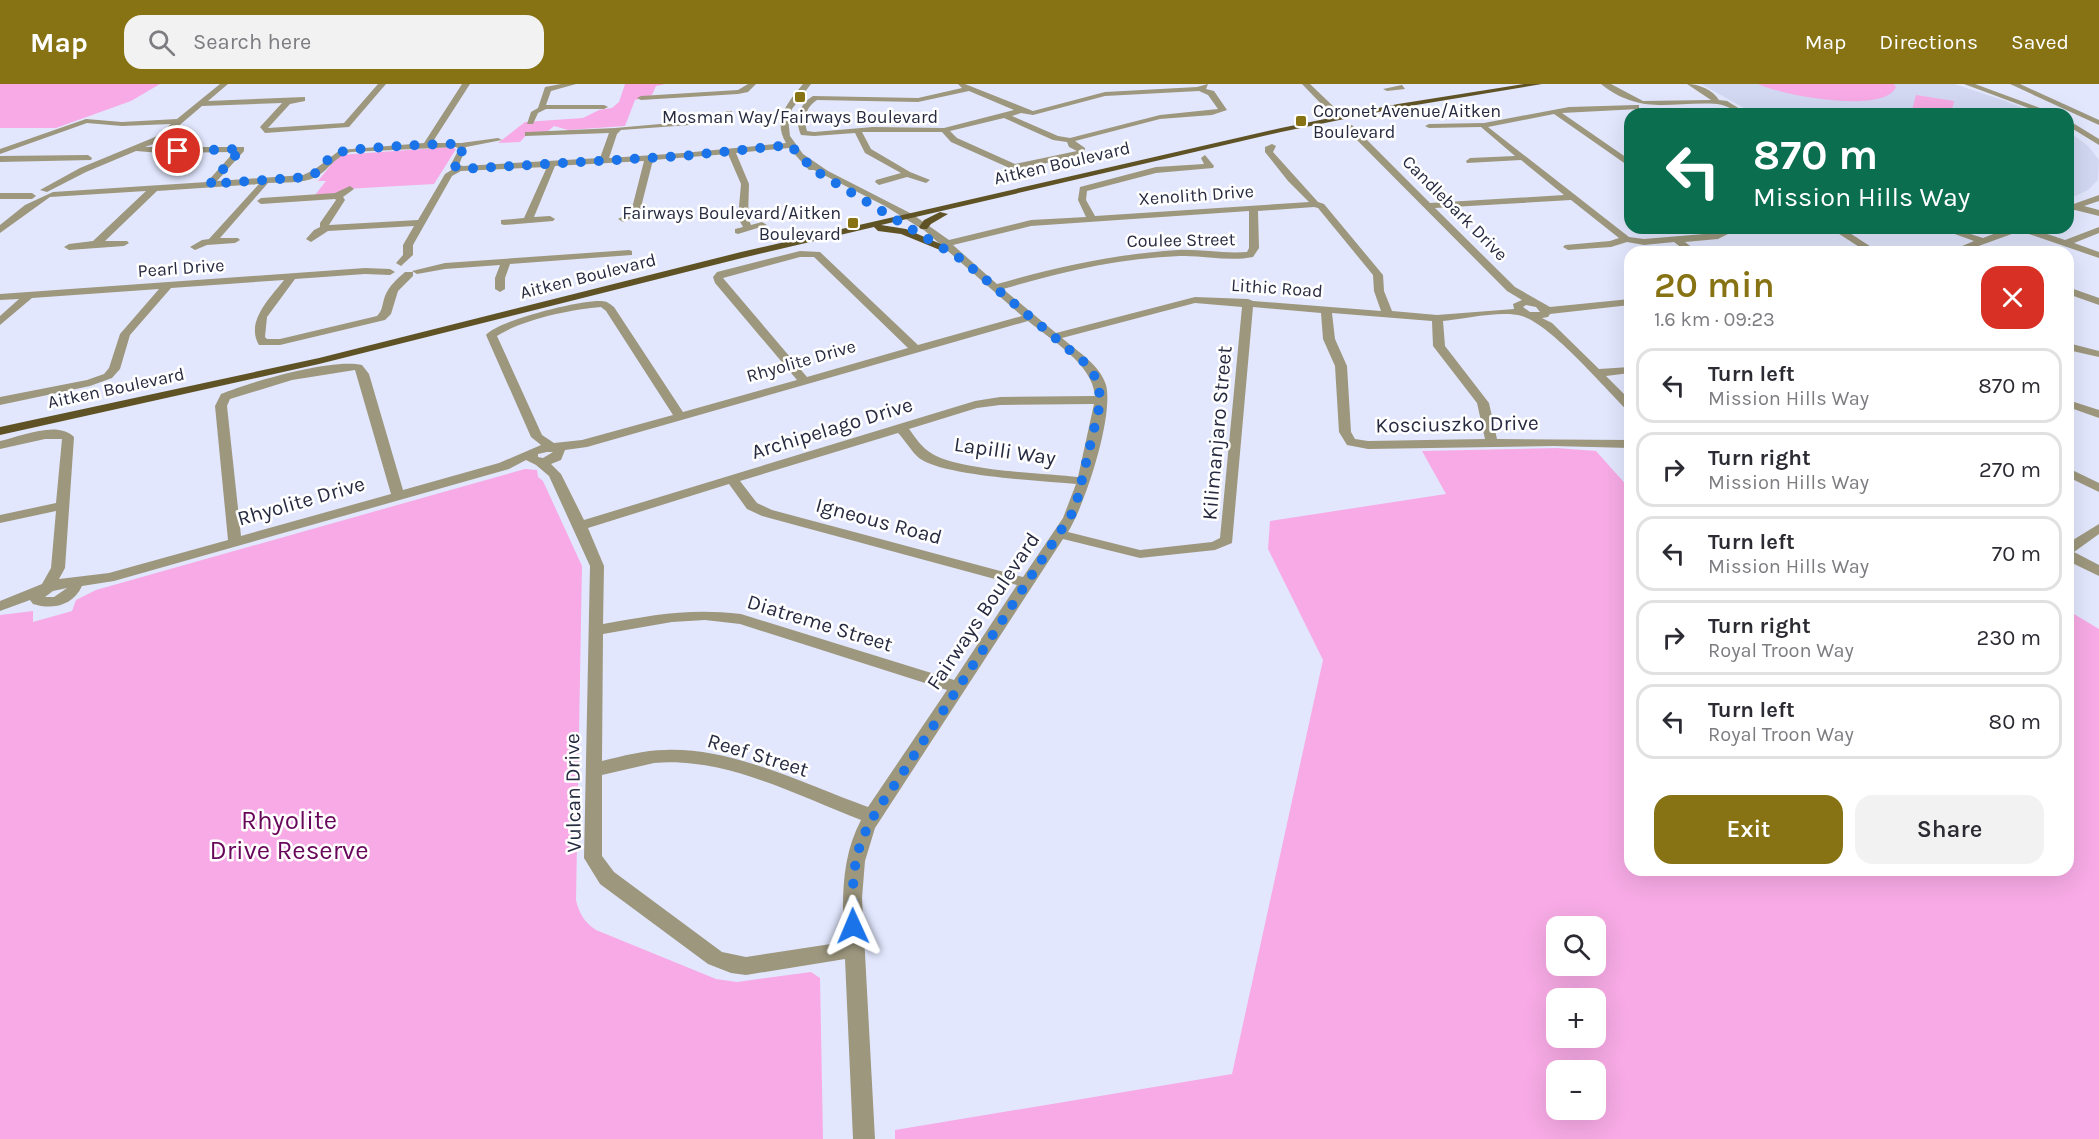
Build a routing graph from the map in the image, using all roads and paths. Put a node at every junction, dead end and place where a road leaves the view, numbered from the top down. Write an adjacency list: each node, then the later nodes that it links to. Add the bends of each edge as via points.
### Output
1 (382, 84): 53 (street)
2 (466, 84): 62 (street)
3 (572, 84): 28 (street, via 548,89 540,105)
4 (752, 84): 17 (street)
5 (807, 84): 57 (street, via 786,111 784,130)
6 (958, 84): 16 (street)
7 (1305, 84): 32 (street)
8 (1538, 84): 23 (main road, Aitken Boulevard)
9 (1605, 84): 26 (street)
10 (1691, 84): 24 (street, via 1713,96)
11 (1969, 84): 30 (street)
12 (2014, 84): 31 (street)
13 (222, 85): 25 (street)
14 (659, 86): 18 (street)
15 (1202, 86): 33 (street, via 1112,93 1040,112); 56 (street, via 1222,110 1160,117)
16 (969, 89): 33 (street); 50 (street, via 918,99 816,98 808,102 801,117 801,129 807,134)
17 (738, 92): 18 (street); 22 (street)
18 (656, 96): 19 (street)
19 (641, 98)
20 (303, 99): 21 (street)
21 (287, 102): 25 (street); 53 (street, via 264,130)
22 (736, 102)
23 (1425, 102): 37 (main road, Aitken Boulevard); 47 (main road, via 1351,118)
24 (1716, 102): 26 (street); 29 (street)
25 (200, 104): 39 (street)
26 (1640, 106): 34 (street)
27 (604, 107): 28 (street)
28 (543, 108): 41 (street, via 535,112)
29 (1733, 108)
30 (2035, 108)
31 (2066, 108)
32 (1331, 109): 37 (main road, via 1343,114); 52 (main road, via 1328,116)
33 (1021, 111): 38 (street)
34 (1556, 111): 45 (street); 74 (street)
35 (729, 112): 40 (street, via 725,119)
36 (2074, 112): 43 (street)
37 (1363, 113): 42 (main road, Aitken Boulevard)
38 (1004, 115): 51 (street); 56 (street, via 1056,138)
39 (182, 121): 60 (street, via 86,121); 64 (street)
40 (717, 121): 44 (street); 49 (street)
41 (530, 122)
42 (1320, 122): 47 (main road); 52 (main road, Aitken Boulevard)
43 (2099, 123)
44 (726, 125)
45 (1484, 125): 46 (street); 71 (street)
46 (1429, 126)
47 (1349, 127): 93 (street, Candlebark Drive)
48 (2074, 127): 58 (street)
49 (616, 130): 54 (street, via 556,129); 73 (street)
50 (857, 130): 51 (street); 78 (street, via 868,151)
51 (944, 130): 56 (street, via 954,140 1014,167 1082,153)
52 (1281, 130): 84 (main road, Aitken Boulevard)
53 (344, 134): 65 (street, via 337,147)
54 (528, 134)
55 (498, 140): 61 (street)
56 (1070, 140)
57 (789, 143): 66 (street); 100 (street, via 806,162)
58 (2099, 143)
59 (0, 144): 60 (street)
60 (20, 144): 67 (street)
61 (461, 145): 62 (street); 77 (street, via 463,149 454,166)
62 (426, 146): 65 (street)
63 (1272, 146): 92 (street, via 1269,153)
64 (137, 149): 82 (street, via 241,149); 86 (street, via 63,181)
65 (342, 151): 79 (street, via 314,175)
66 (731, 151): 69 (street); 108 (street, via 744,179 743,218)
67 (0, 152)
68 (88, 158): 72 (street)
69 (649, 158): 73 (street); 98 (street)
70 (1205, 158): 103 (street, via 1210,166 1156,170 1083,189 1082,200)
71 (1521, 158): 75 (street); 89 (street)
72 (0, 159)
73 (604, 160): 76 (street)
74 (1624, 160)
75 (1470, 161)
76 (552, 164): 77 (street); 104 (street)
77 (459, 169): 106 (street, via 449,174)
78 (907, 174): 80 (street); 81 (street)
79 (266, 180): 82 (street); 125 (street)
80 (926, 180)
81 (879, 182)
82 (210, 184): 83 (street)
83 (156, 187): 86 (street); 129 (street)
84 (1032, 188): 100 (main road, Aitken Boulevard); 109 (main road, via 944,214)
85 (350, 189): 88 (street)
86 (45, 193): 87 (street); 111 (street)
87 (0, 196)
88 (337, 196): 91 (street); 110 (street, via 341,201 325,223)
89 (1571, 197): 93 (street); 121 (street)
90 (2099, 198): 95 (street)
91 (261, 201)
92 (1315, 204): 94 (street, Xenolith Drive); 159 (street, via 1321,206 1378,275)
93 (1428, 206): 148 (street, Candlebark Drive)
94 (1253, 207): 103 (street, Xenolith Drive); 146 (street, Coulee Street, via 1254,248 1250,255 1183,253 1115,258)
95 (2074, 207)
96 (2074, 208): 99 (street)
97 (657, 212): 98 (street)
98 (635, 213): 102 (street)
99 (2099, 213)
100 (902, 218): 109 (street); 114 (main road, Aitken Boulevard); 130 (street)
101 (550, 219): 104 (street)
102 (623, 219)
103 (1092, 219): 130 (street, Xenolith Drive, via 1032,223)
104 (528, 220): 105 (street)
105 (504, 222)
106 (421, 223): 110 (street); 141 (street, via 406,248)
107 (762, 225): 108 (street)
108 (748, 227): 113 (street)
109 (924, 227): 130 (street)
110 (327, 228): 120 (street)
111 (0, 230)
112 (2099, 230): 128 (street)
113 (738, 231)
114 (845, 231): 130 (main road, via 890,228); 177 (main road, Aitken Boulevard, via 319,361)
115 (1723, 234): 122 (street)
116 (1845, 234): 132 (street)
117 (1961, 234): 126 (street)
118 (2002, 234): 126 (street)
119 (2037, 234): 128 (street)
120 (311, 238)
121 (1626, 239): 122 (street); 138 (street)
122 (1676, 239): 131 (street)
123 (235, 240): 125 (street)
124 (632, 240): 140 (street, Pearl Drive, via 628,256)
125 (212, 241): 137 (street)
126 (1980, 242): 133 (street)
127 (124, 243): 129 (street)
128 (2065, 243): 135 (street)
129 (96, 244): 136 (street)
130 (943, 246): 146 (street)
131 (1685, 246)
132 (1864, 246)
133 (1971, 246)
134 (2074, 246): 139 (street)
135 (2074, 246)
136 (69, 247)
137 (195, 247)
138 (1568, 247)
139 (2099, 255)
140 (506, 261): 141 (street, Pearl Drive); 147 (street)
141 (405, 267): 142 (street, Pearl Drive); 144 (street); 144 (street)
142 (291, 276): 143 (street, Pearl Drive); 144 (street, via 262,317 263,343 379,319 386,314)
143 (168, 285): 151 (street, Pearl Drive); 172 (street, via 125,334 108,376)
144 (394, 287)
145 (512, 287): 147 (street)
146 (994, 288): 160 (street)
147 (500, 289): 149 (street)
148 (1511, 289): 157 (street, Candlebark Drive); 158 (street, Candlebark Drive)
149 (489, 292)
150 (2074, 292): 155 (street)
151 (29, 295): 152 (street, Pearl Drive); 162 (street)
152 (0, 297)
153 (1248, 302): 156 (street, Lithic Road); 163 (street, Lithic Road, via 1195,300); 191 (street, Kilimanjaro Street, via 1227,540 1215,546 1140,554)
154 (1624, 302): 158 (street)
155 (2099, 302)
156 (1326, 308): 159 (street, Lithic Road); 178 (street, Kosciuszko Drive, via 1329,339 1341,366 1345,432 1352,442)
157 (1523, 310): 158 (street, Candlebark Drive); 158 (street); 161 (street, Lithic Road)
158 (1543, 312): 168 (street, Candlebark Drive)
159 (1387, 313): 161 (street, Lithic Road)
160 (1030, 316): 163 (street); 165 (street, Rhyolite Drive)
161 (1437, 318): 178 (street, via 1439,346 1482,404)
162 (0, 322)
163 (1053, 337): 170 (street, via 1090,369 1100,386)
164 (2074, 348): 166 (street)
165 (915, 349): 169 (street, Rhyolite Drive); 169 (street, via 818,254 793,256 721,274 719,281)
166 (2099, 354)
167 (1624, 371): 168 (street)
168 (1597, 373): 171 (street, Candlebark Drive)
169 (804, 381): 175 (street, Rhyolite Drive)
170 (1101, 400): 176 (street, Archipelago Drive, via 987,402); 184 (street, Fairways Boulevard)
171 (1624, 400)
172 (0, 401)
173 (2074, 405): 174 (street)
174 (2099, 414)
175 (680, 416): 181 (street, Rhyolite Drive); 181 (street, via 603,304 505,327 491,335)
176 (900, 427): 183 (street, Archipelago Drive); 184 (street, Lapilli Way, via 924,455 936,461 981,471)
177 (0, 431)
178 (1492, 442): 179 (street, Kosciuszko Drive)
179 (1624, 444)
180 (0, 446): 187 (street, via 54,434 68,437)
181 (546, 457): 186 (street, Rhyolite Drive); 189 (street, Vulcan Drive)
182 (2074, 475): 185 (street)
183 (732, 479): 189 (street, Archipelago Drive); 197 (street, Igneous Road, via 752,506 767,513)
184 (1082, 481): 191 (street, Fairways Boulevard, via 1075,509)
185 (2099, 488)
186 (398, 496): 192 (street, Rhyolite Drive); 192 (street, via 358,367 241,391 225,397 221,406)
187 (64, 505): 188 (street); 195 (street)
188 (0, 519)
189 (580, 526): 201 (street, Vulcan Drive, via 597,566)
190 (2099, 528): 193 (street)
191 (1059, 534): 197 (street, Fairways Boulevard)
192 (235, 542): 198 (street, Rhyolite Drive)
193 (2074, 546)
194 (2074, 558): 196 (street)
195 (58, 568): 198 (street); 199 (street)
196 (2099, 571)
197 (1028, 583): 202 (street, Fairways Boulevard)
198 (69, 587): 199 (street, Rhyolite Drive)
199 (44, 593): 200 (street)
200 (0, 606)
201 (596, 630): 202 (street, Diatreme Street, via 672,617 741,619); 203 (street, Vulcan Drive)
202 (957, 687): 204 (street, Fairways Boulevard)
203 (593, 770): 204 (street, Reef Street, via 648,758 707,760); 205 (street, Vulcan Drive, via 593,858 607,878 715,958 746,966)
204 (872, 816): 205 (street, Fairways Boulevard, via 853,876)
205 (854, 950): 206 (street, Fairways Boulevard)
206 (864, 1139)

